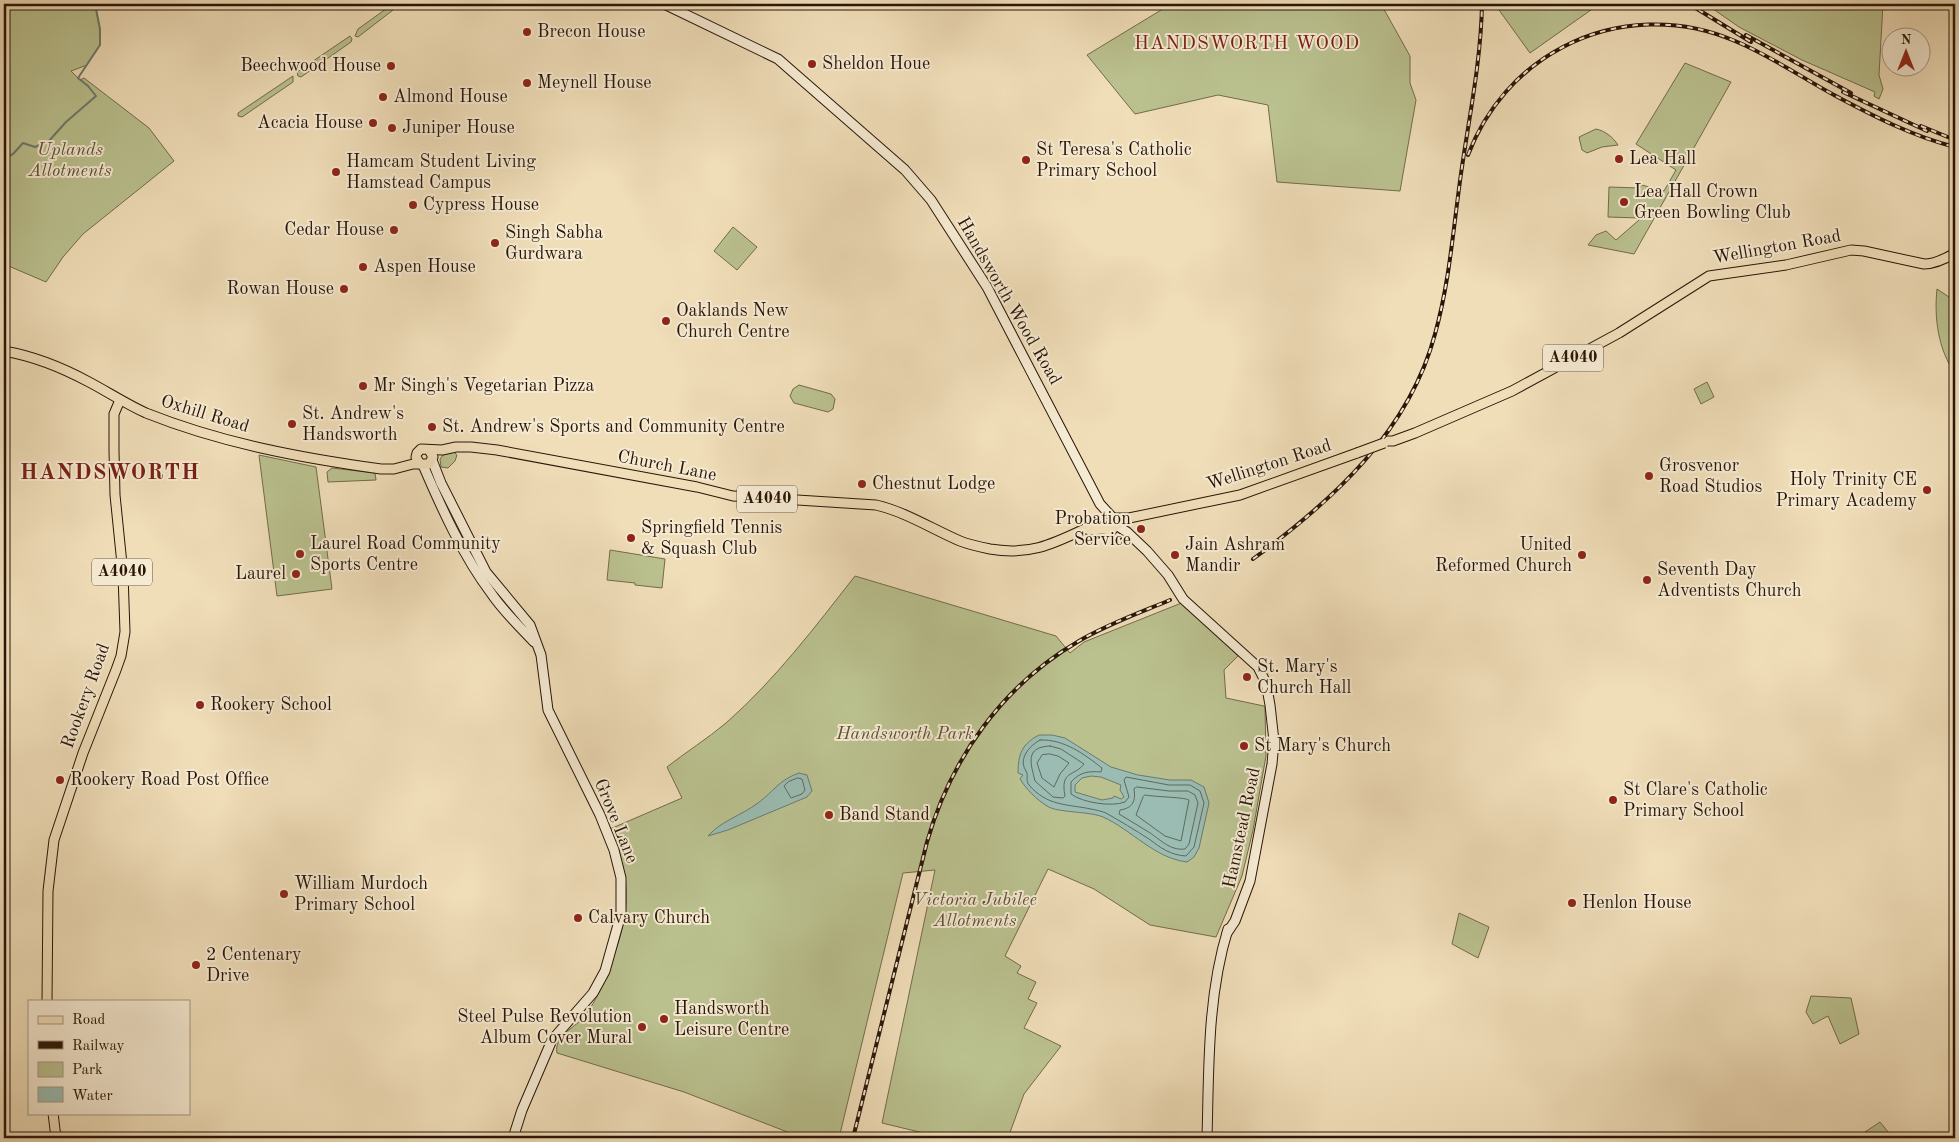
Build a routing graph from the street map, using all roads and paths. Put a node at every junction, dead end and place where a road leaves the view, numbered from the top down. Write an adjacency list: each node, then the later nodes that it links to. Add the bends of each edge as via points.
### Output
1 (664, 4): 9 (main road, Handsworth Wood Road, via 778,59 905,170 932,200 987,287)
2 (1955, 253): 9 (main road, Wellington Road / A4040, bridge, via 1932,264 1924,264 1851,250 1786,265 1709,276 1620,333 1517,389 1428,426 1240,495)
3 (4, 351): 4 (main road, Oxhill Road, via 50,365)
4 (120, 400): 8 (main road, Oxhill Road, via 148,414 202,432 289,455 381,469); 11 (main road, Rookery Road / A4040, via 114,410 113,440 125,632 121,656 54,840 48,891)
5 (416, 454): 6 (main road, via 421,449); 7 (main road); 8 (main road)
6 (431, 456): 7 (main road, via 427,465); 9 (main road, Church Lane / A4040, via 456,447 497,450 752,498 876,506 969,544 1001,551 1036,549); 10 (main road, Grove Lane, via 441,483 486,572 530,625)
7 (421, 464): 8 (main road, Oxhill Road); 10 (main road, Grove Lane, via 481,580)
8 (408, 465)
9 (1108, 523): 15 (main road, Hamstead Road, via 1127,532 1147,551 1183,599 1258,667 1267,689 1274,741 1272,764 1250,881 1221,954 1212,1016)
10 (537, 646): 14 (main road, Grove Lane, via 543,666 548,710 600,815 618,862 622,906 600,983 552,1040)
11 (47, 1000)
12 (53, 1114): 13 (main road)
13 (56, 1138)
14 (513, 1138)
15 (1207, 1138)

